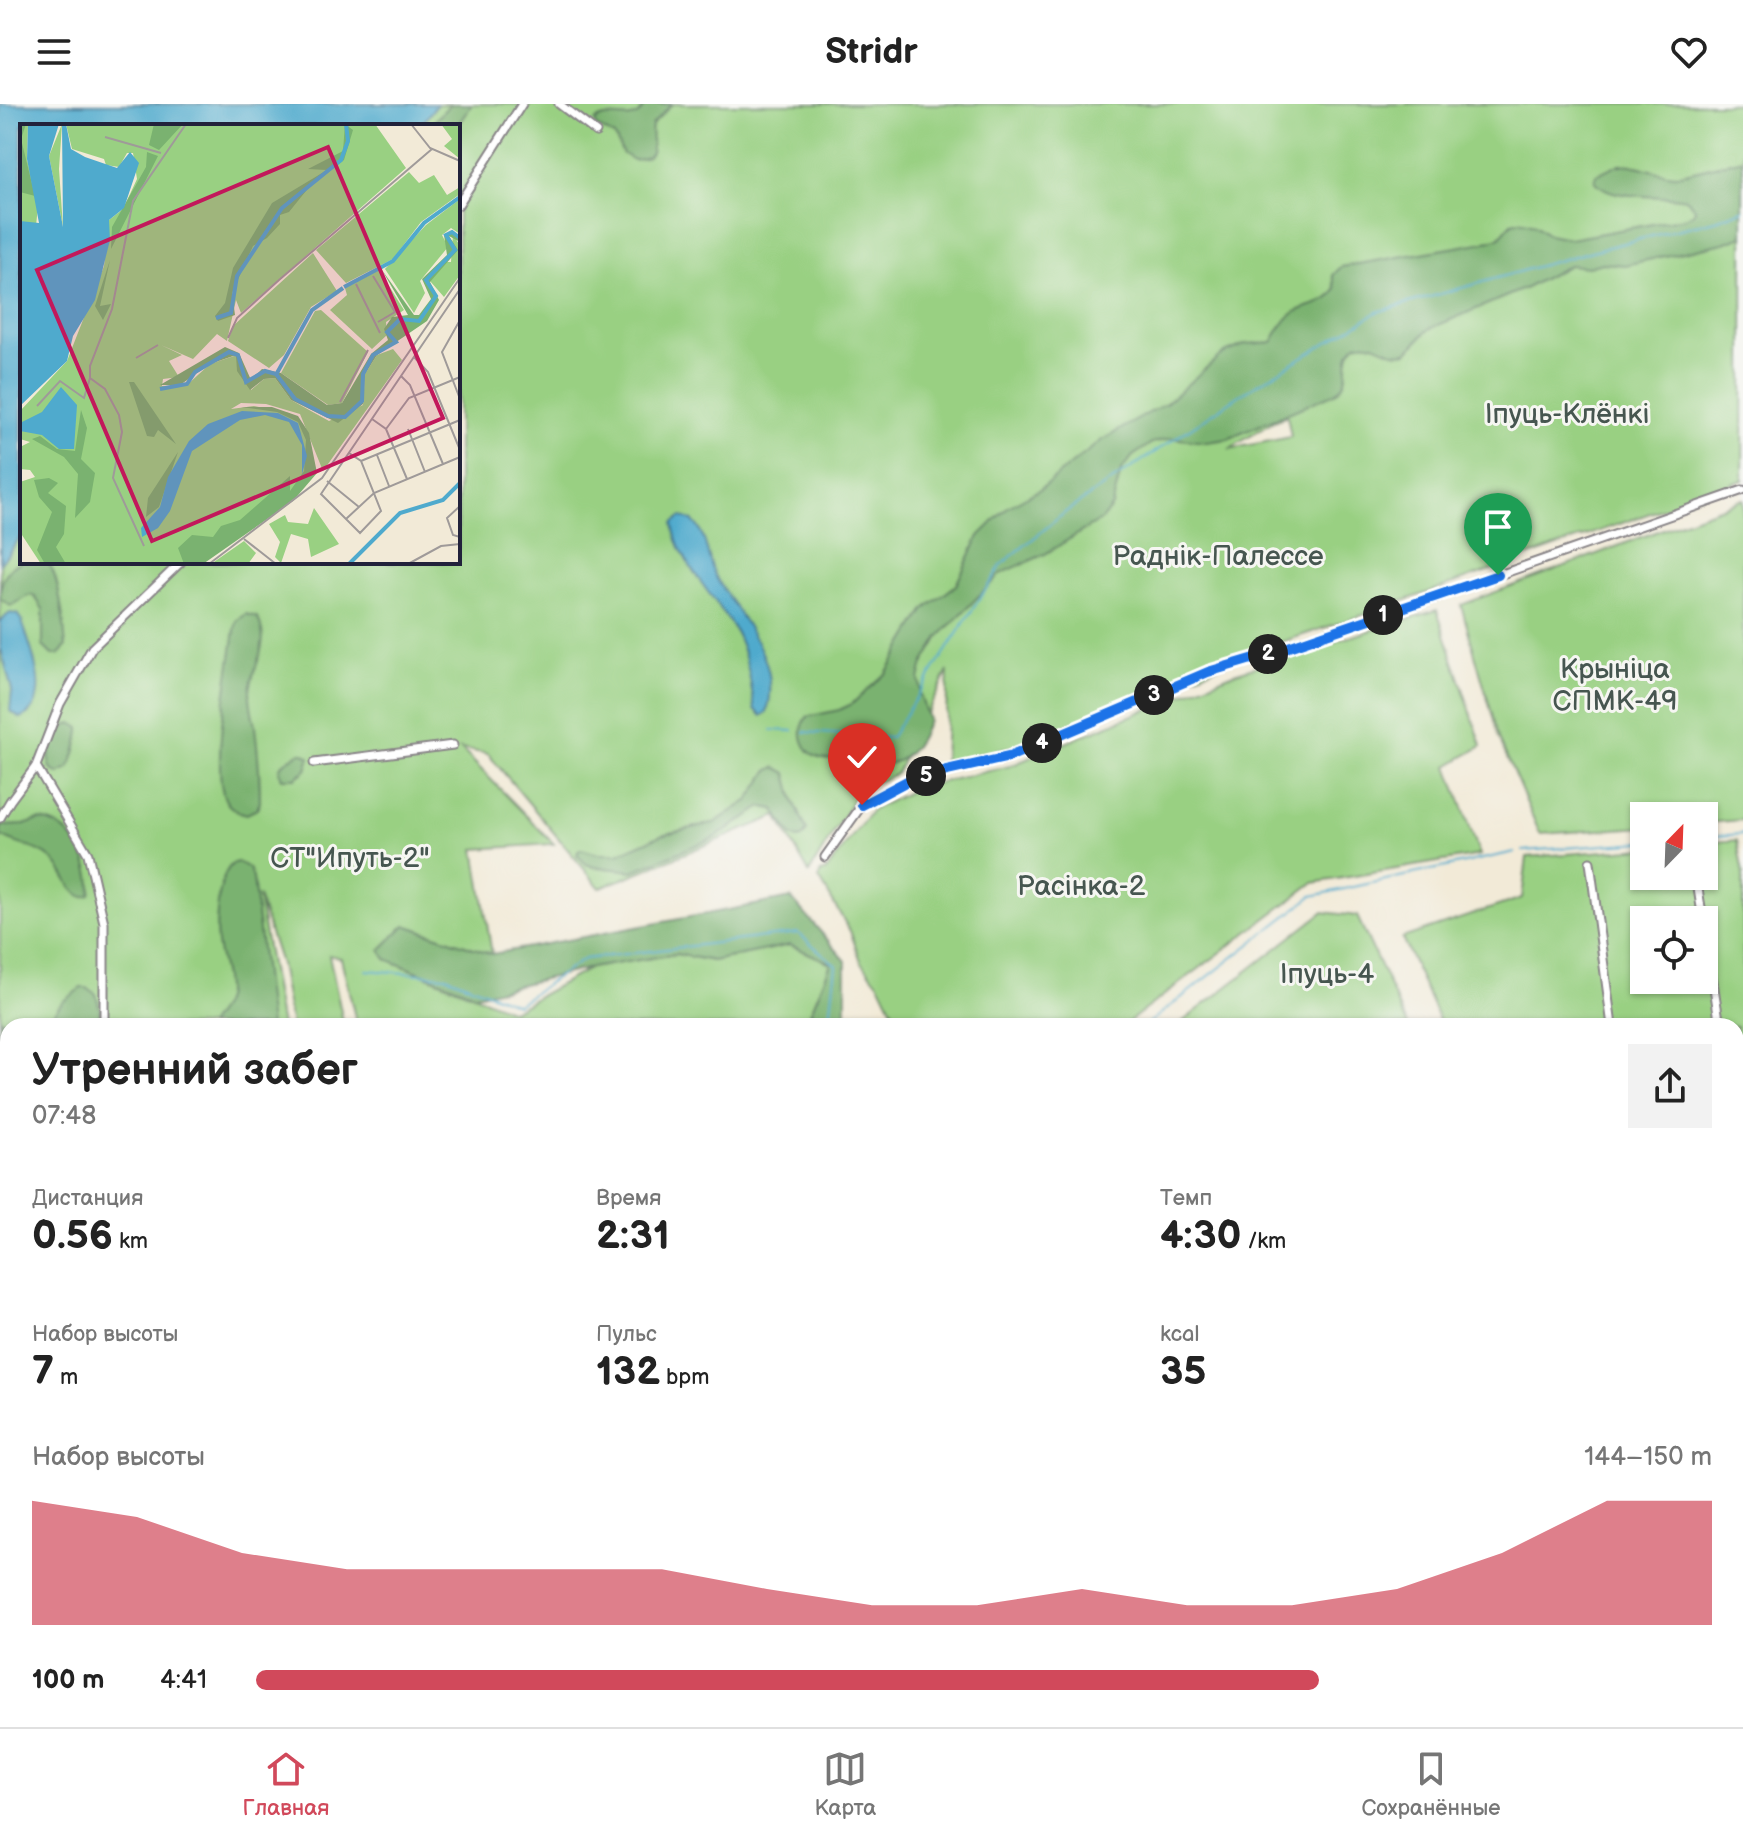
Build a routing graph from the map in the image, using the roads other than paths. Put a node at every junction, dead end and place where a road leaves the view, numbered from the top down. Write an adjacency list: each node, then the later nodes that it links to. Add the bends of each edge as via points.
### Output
1 (522, 104): 4 (street)
2 (559, 104): 3 (street)
3 (596, 132)
4 (460, 202)
5 (1743, 490): 11 (street, via 1208,672 1009,757 911,779 862,805)
6 (179, 564): 9 (street, via 92,648 60,704)
7 (453, 745): 8 (street)
8 (314, 763)
9 (36, 766): 10 (street); 14 (street, via 88,854 104,923)
10 (0, 818)
11 (825, 857)
12 (1590, 862): 15 (street)
13 (1715, 994): 16 (street)
14 (104, 1018)
15 (1611, 1018)
16 (1719, 1018)

